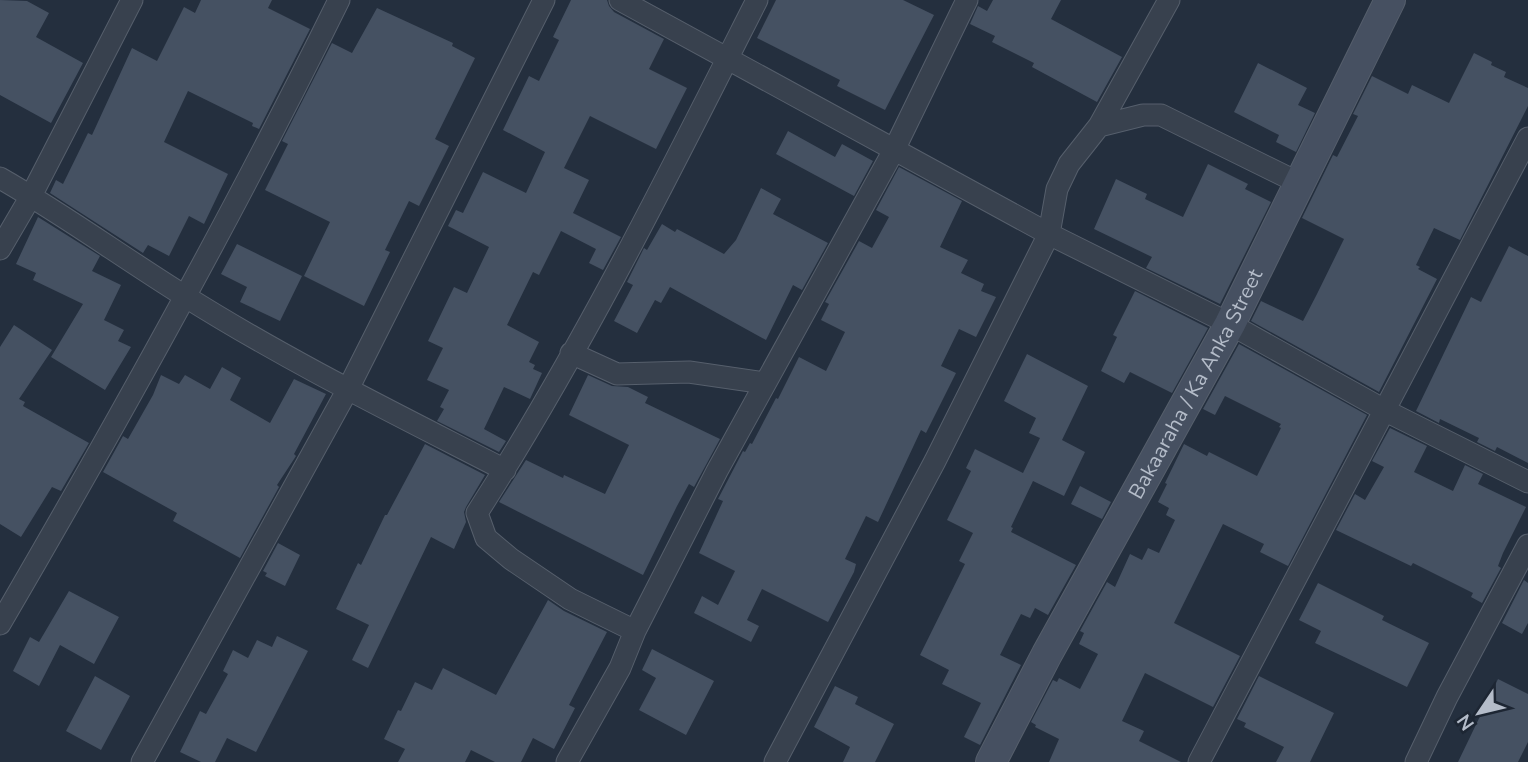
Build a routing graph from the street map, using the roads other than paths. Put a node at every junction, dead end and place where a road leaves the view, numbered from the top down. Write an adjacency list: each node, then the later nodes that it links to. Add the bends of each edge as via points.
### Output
1 (132, 0): 15 (street)
2 (339, 0): 18 (street)
3 (544, 0): 22 (street)
4 (620, 0): 9 (street)
5 (757, 0): 9 (street)
6 (967, 0): 12 (street)
7 (1168, 0): 10 (street)
8 (1390, 0): 14 (street, Bakaaraha / Ka Anka Street)
9 (727, 58): 12 (street); 20 (street)
10 (1099, 126): 14 (street, via 1161,115); 16 (street, via 1069,163 1057,189)
11 (1528, 138): 23 (street)
12 (894, 150): 16 (street); 21 (street)
13 (0, 178): 15 (street)
14 (1299, 183): 19 (street, Bakaaraha / Ka Anka Street)
15 (31, 196): 17 (street); 18 (street)
16 (1049, 234): 19 (street); 31 (street)
17 (0, 249)
18 (185, 296): 22 (street); 27 (street)
19 (1230, 324): 23 (street); 32 (street, Bakaaraha / Ka Anka Street)
20 (571, 353): 21 (street, via 617,374 689,372); 24 (street)
21 (765, 383): 28 (street)
22 (348, 389): 24 (street); 29 (street)
23 (1385, 411): 25 (street); 33 (street)
24 (505, 470): 28 (street, via 477,513 486,538 570,598)
25 (1528, 482)
26 (1528, 545): 34 (street)
27 (0, 624)
28 (635, 631): 30 (street, via 620,668)
29 (142, 762)
30 (567, 762)
31 (775, 762)
32 (991, 762)
33 (1199, 762)
34 (1416, 762)

